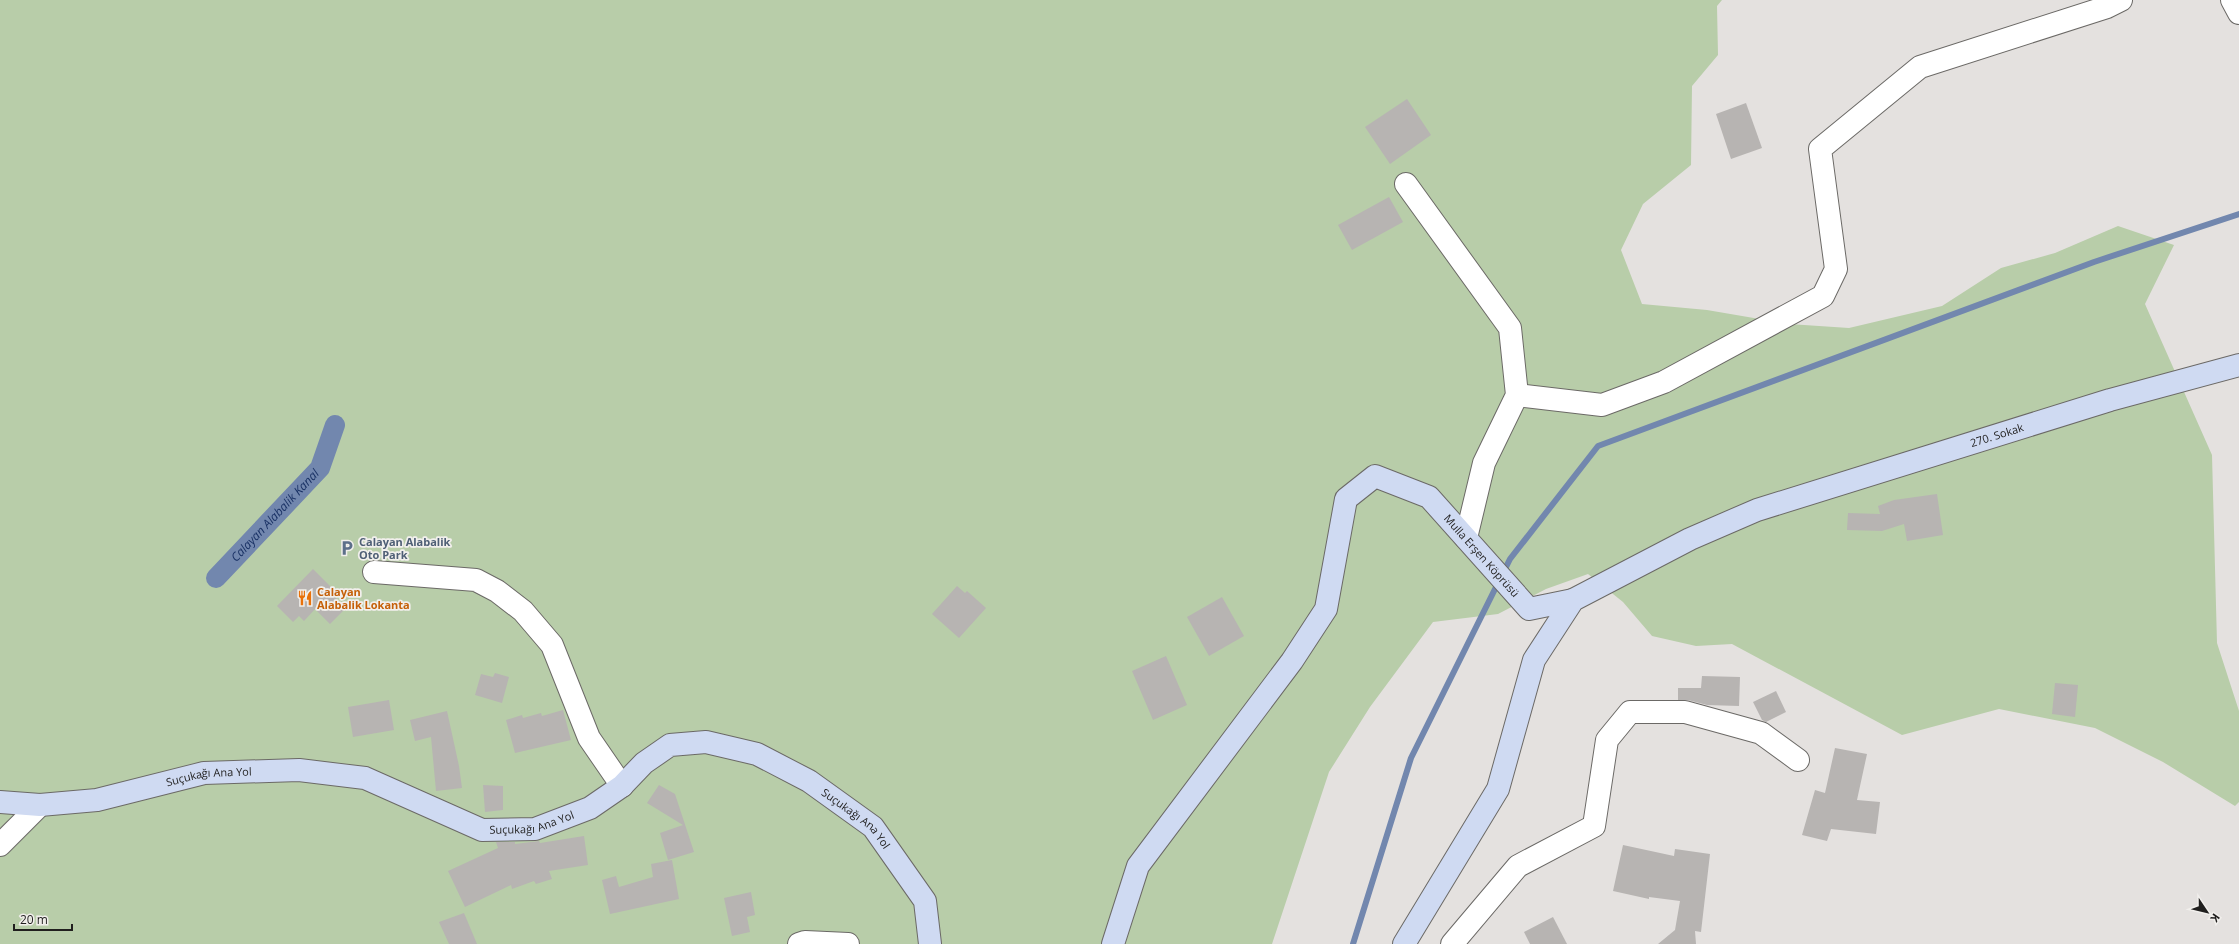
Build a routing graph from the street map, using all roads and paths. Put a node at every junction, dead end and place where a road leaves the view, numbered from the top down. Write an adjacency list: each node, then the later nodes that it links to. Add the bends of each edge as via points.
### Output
1 (2121, 0): 6 (street, via 2107,7 1920,67 1820,149 1836,269 1823,296 1664,382 1602,406)
2 (2232, 0): 3 (street)
3 (2239, 13)
4 (1406, 184): 6 (street, via 1510,328)
5 (2239, 365): 9 (street, 270. Sokak, via 2110,400 1757,510 1690,539)
6 (1517, 395): 7 (street, via 1484,464)
7 (1466, 538): 9 (street, Mulla Erşen Köprüsü, via 1529,609); 18 (street, Mulla Erşen Köprüsü, via 1429,497 1375,476 1346,499 1326,609 1292,661 1138,866)
8 (374, 572): 11 (street, via 476,580 497,591 523,612 552,645 589,738)
9 (1572, 600): 19 (street, via 1534,660 1498,789)
10 (1798, 760): 20 (street, via 1761,733 1685,712 1630,712 1607,740 1594,826 1518,866)
11 (622, 786): 13 (street, Suçukağı Ana Yol, via 590,808 535,829 482,830 365,778 299,770 204,773 97,800); 17 (street, Suçukağı Ana Yol, via 644,763 670,745 706,742 764,757 809,780 873,827 925,901)
12 (0, 802): 13 (street, Suçukağı Ana Yol)
13 (40, 805): 14 (street)
14 (0, 845)
15 (799, 944): 16 (street)
16 (848, 944)
17 (930, 944)
18 (1113, 944)
19 (1404, 944)
20 (1452, 944)

